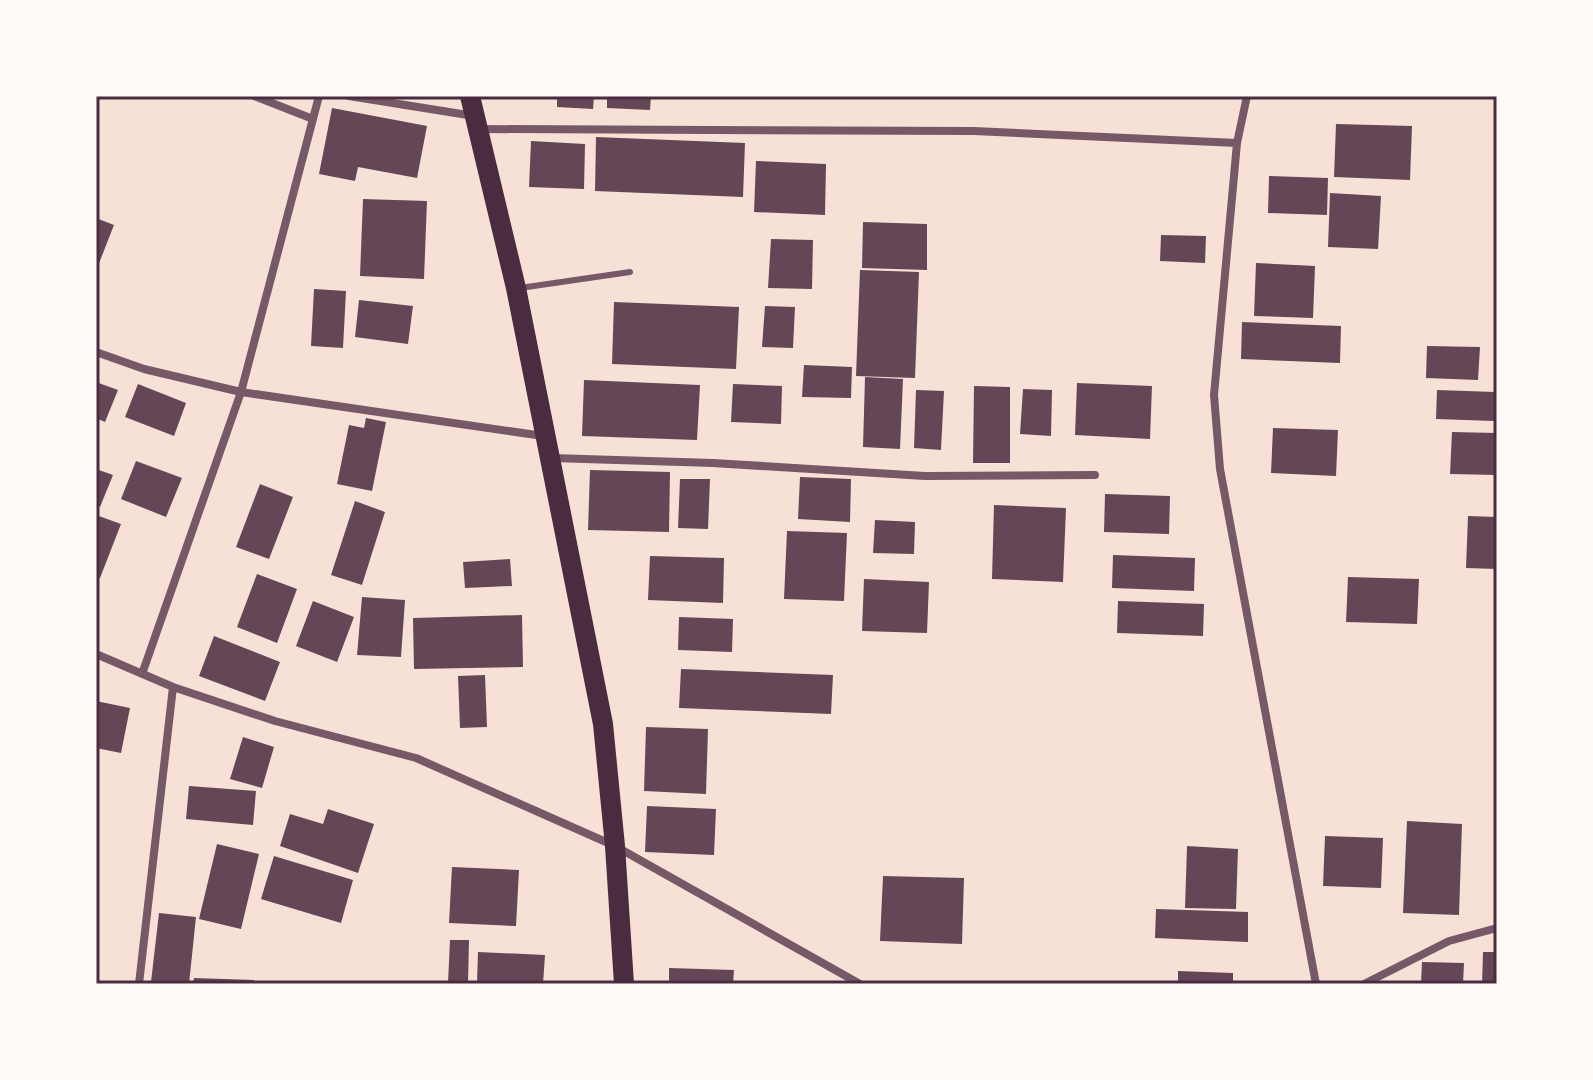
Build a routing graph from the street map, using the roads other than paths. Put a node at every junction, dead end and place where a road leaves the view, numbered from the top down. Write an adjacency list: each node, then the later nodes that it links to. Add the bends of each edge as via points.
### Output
1 (254, 96): 6 (street)
2 (319, 96): 6 (street)
3 (349, 96): 5 (street)
4 (1247, 96): 7 (street)
5 (475, 113): 7 (street); 9 (main road)
6 (313, 119): 11 (street)
7 (1237, 143): 23 (street, via 1214,395 1220,469)
8 (630, 272): 9 (lane)
9 (516, 288): 12 (main road)
10 (96, 352): 11 (street)
11 (241, 392): 12 (street); 16 (street)
12 (544, 436): 13 (main road)
13 (549, 458): 14 (street, via 925,476); 18 (main road, via 603,724)
14 (1095, 475)
15 (96, 654): 16 (street)
16 (142, 674): 17 (street)
17 (173, 687): 18 (street, via 275,721 416,758); 20 (street)
18 (615, 846): 21 (main road); 22 (street)
19 (1497, 928): 24 (street, via 1449,941)
20 (139, 984)
21 (624, 984)
22 (860, 984)
23 (1316, 984)
24 (1364, 984)

